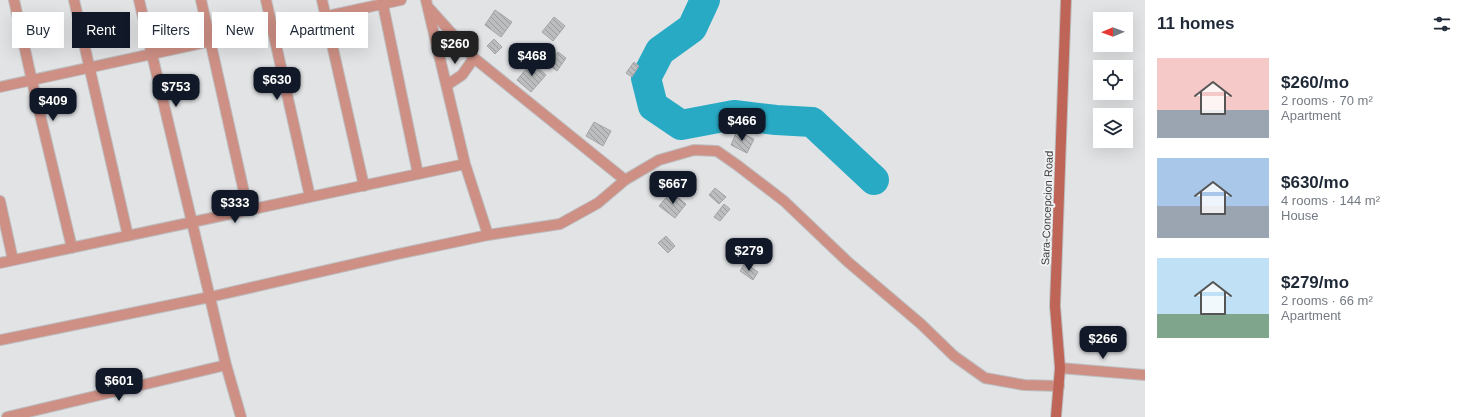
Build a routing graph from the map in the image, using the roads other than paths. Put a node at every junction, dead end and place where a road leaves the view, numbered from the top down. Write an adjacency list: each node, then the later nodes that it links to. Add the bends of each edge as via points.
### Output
1 (14, 0): 20 (street)
2 (74, 0): 19 (street)
3 (139, 0): 17 (street)
4 (201, 0): 15 (street)
5 (266, 0): 14 (street)
6 (322, 0): 11 (street)
7 (401, 0): 9 (street)
8 (1066, 0): 39 (main road, Sara-Concepcion Road, via 1056,306)
9 (382, 2): 12 (street); 24 (street)
10 (427, 3): 18 (street); 21 (street)
11 (324, 12)
12 (344, 12)
13 (276, 28): 14 (street)
14 (272, 29): 15 (street); 27 (street)
15 (211, 42): 17 (street); 29 (street)
16 (332, 48): 26 (street)
17 (152, 55): 19 (street); 30 (street)
18 (474, 58): 21 (street, via 462,75); 25 (street)
19 (89, 68): 20 (street); 32 (street)
20 (32, 81): 22 (street); 33 (street)
21 (447, 85): 23 (street)
22 (0, 87)
23 (465, 164): 24 (street); 31 (street)
24 (418, 174): 26 (street)
25 (625, 180): 31 (street, via 598,203 560,224); 41 (street, via 659,160 694,150 717,151 784,201 954,356 985,378 1024,385)
26 (364, 186): 27 (street)
27 (310, 197): 29 (street)
28 (0, 201): 34 (street)
29 (248, 210): 30 (street)
30 (192, 222): 32 (street); 36 (street)
31 (488, 235): 36 (street)
32 (128, 236): 33 (street)
33 (72, 248): 34 (street)
34 (13, 260): 35 (street)
35 (0, 263)
36 (210, 297): 37 (street); 38 (street)
37 (0, 340)
38 (226, 365): 42 (street); 43 (street)
39 (1060, 368): 40 (street); 41 (main road, Sara-Concepcion Road)
40 (1145, 375)
41 (1058, 386): 44 (main road, Sara-Concepcion Road)
42 (7, 417)
43 (241, 417)
44 (1056, 417)

